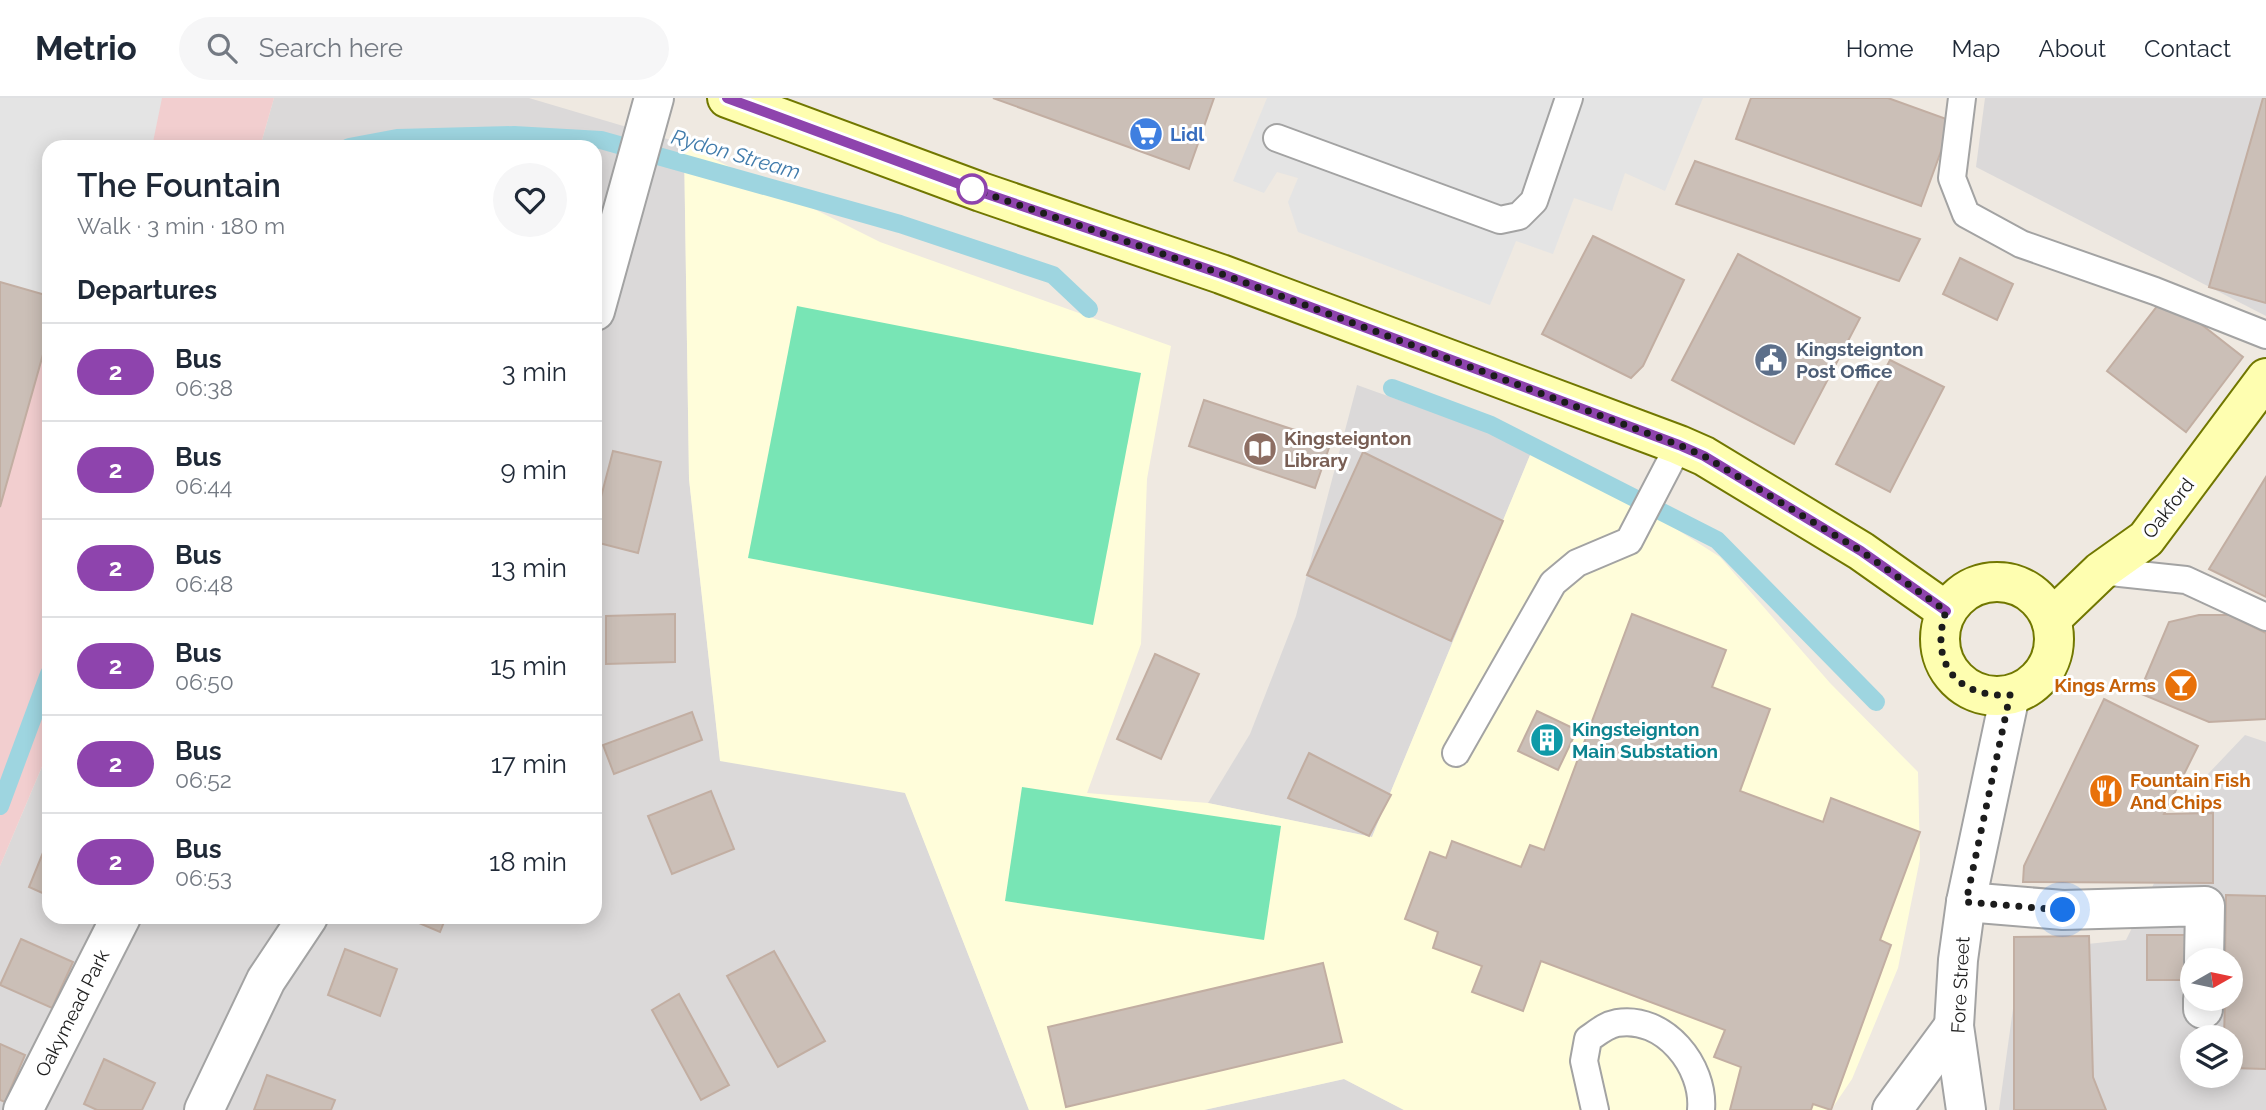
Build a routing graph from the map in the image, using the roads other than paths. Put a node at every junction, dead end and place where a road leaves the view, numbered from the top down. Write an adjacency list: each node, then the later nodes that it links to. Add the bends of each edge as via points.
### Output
1 (726, 98): 9 (main road, via 1222,274)
2 (1569, 98): 5 (lane, via 1534,201 1519,216 1500,220)
3 (1962, 98): 7 (lane, via 1952,178 1966,214 2021,244)
4 (650, 112): 6 (street)
5 (1277, 138)
6 (602, 286)
7 (2266, 335)
8 (2266, 379): 10 (main road, Oakford, via 2146,539)
9 (1679, 445): 11 (main road, via 1861,551); 15 (lane, via 1629,541 1577,563 1553,583)
10 (2101, 572): 12 (lane, via 2186,580); 13 (main road, Oakford)
11 (1946, 611): 13 (main road, via 1973,586 2010,583 2027,590); 14 (main road, via 1940,648 1957,680 1973,691)
12 (2266, 617)
13 (2051, 620): 14 (main road, via 2051,658 2028,687)
14 (2010, 695): 16 (street, Fore Street)
15 (1456, 753)
16 (1966, 902): 19 (street, via 2063,910 2205,906); 20 (street, Fore Street)
17 (117, 924): 21 (street, Oakymead Park)
18 (303, 924): 22 (street, via 266,980)
19 (2204, 948)
20 (1954, 1026): 25 (street); 26 (street, Fore Street)
21 (23, 1110)
22 (204, 1110)
23 (1595, 1110): 24 (lane, via 1584,1061 1588,1039 1617,1023 1659,1033 1685,1052 1698,1079)
24 (1700, 1110)
25 (1892, 1110)
26 (1966, 1110)

